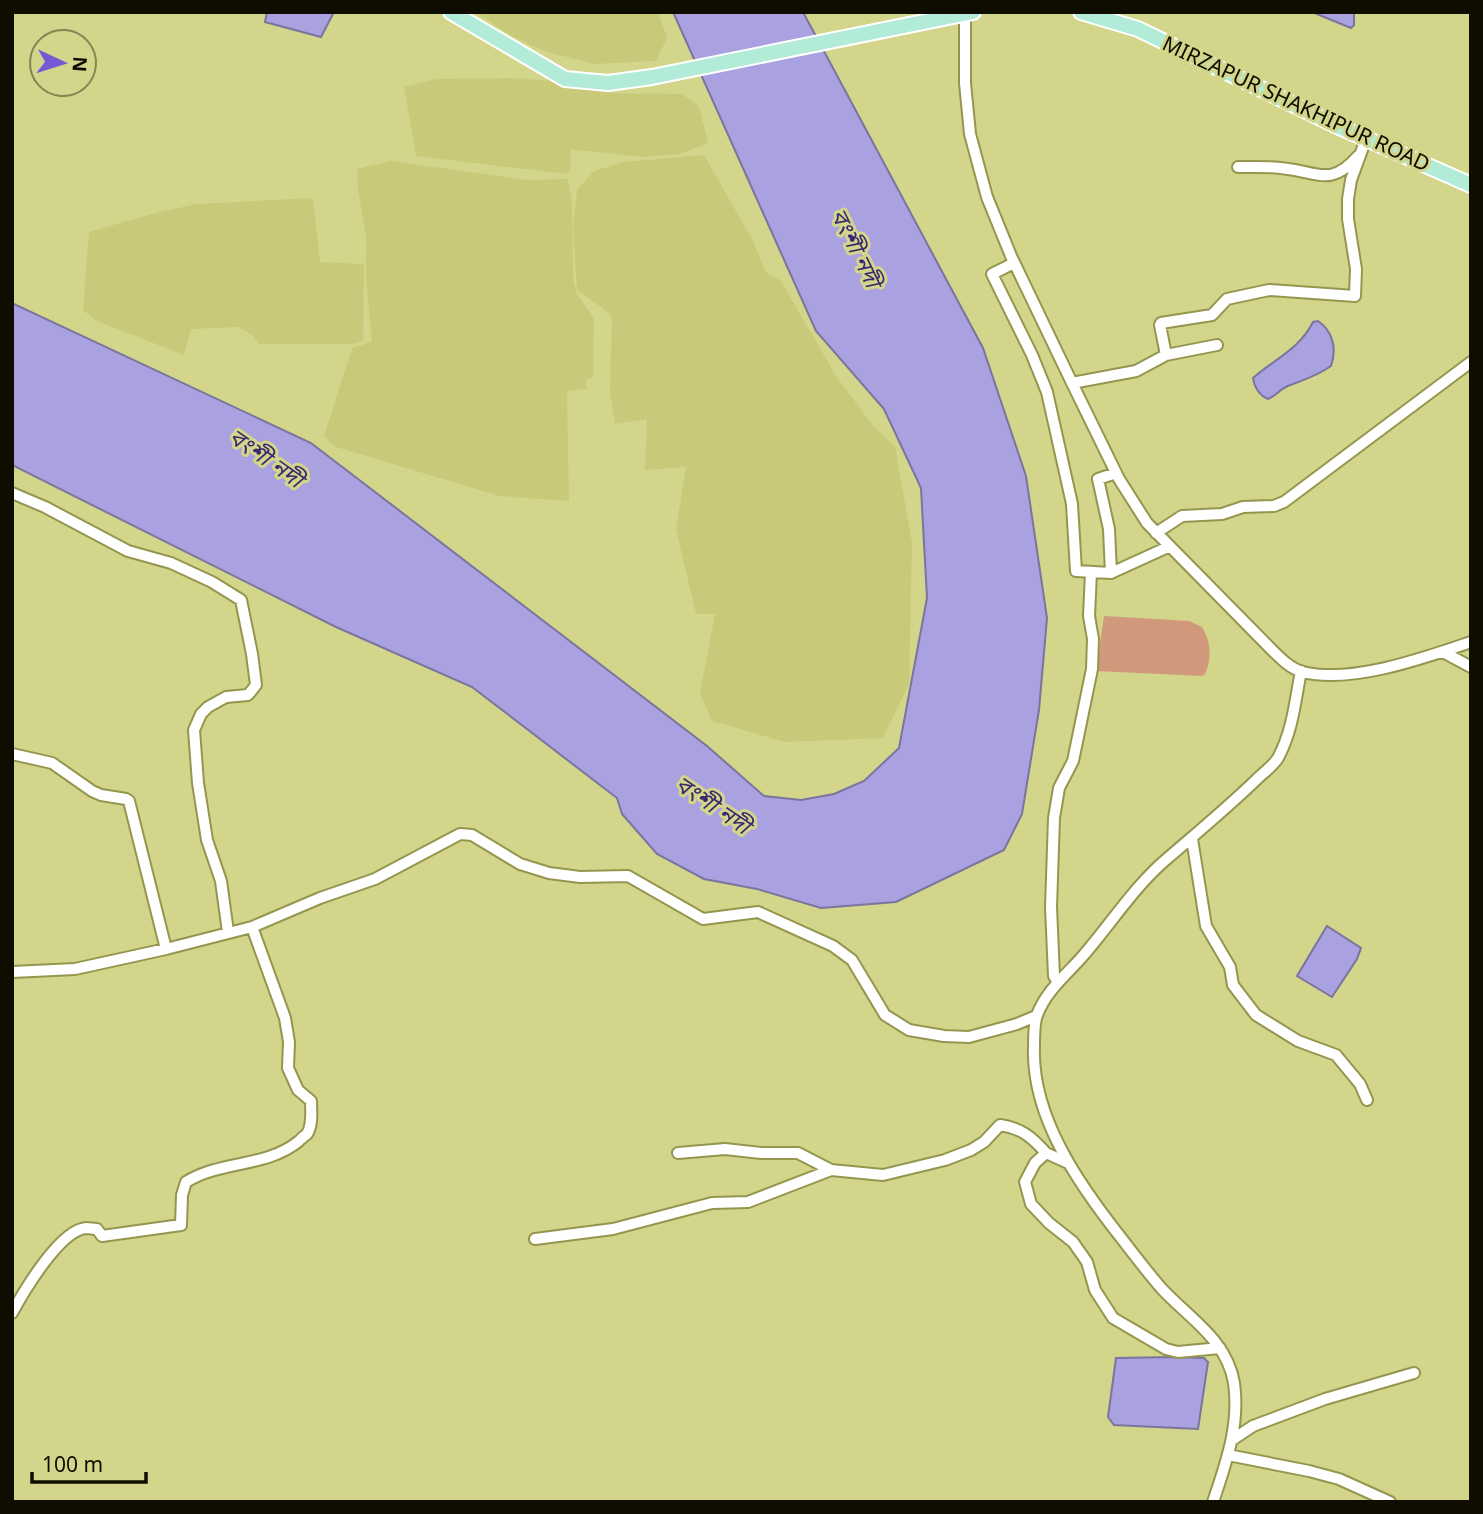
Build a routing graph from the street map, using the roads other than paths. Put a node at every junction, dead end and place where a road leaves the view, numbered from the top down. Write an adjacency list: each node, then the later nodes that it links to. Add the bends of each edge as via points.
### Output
1 (452, 12): 3 (main road, via 565,79 608,83)
2 (1081, 12): 4 (main road, MIRZAPUR SHAKHIPUR ROAD, via 1138,29)
3 (967, 13): 7 (street, via 965,83 970,134 987,197)
4 (1364, 145): 5 (street, via 1341,171 1326,176); 6 (main road, MIRZAPUR SHAKHIPUR ROAD); 9 (street, via 1348,199 1355,296 1269,290 1227,299 1212,315 1161,323)
5 (1238, 167)
6 (1471, 185)
7 (1014, 263): 11 (street); 16 (street, via 992,274 1047,392 1072,505 1076,572)
8 (1217, 345): 9 (street)
9 (1166, 355): 11 (street, via 1136,371)
10 (1471, 362): 14 (street, via 1284,502 1223,514 1182,516)
11 (1072, 383): 12 (street)
12 (1116, 473): 14 (street); 17 (street, via 1098,479 1110,529)
13 (12, 494): 25 (street, via 128,551 202,577 241,600 256,685 248,695 226,697 208,707 194,730 207,840 221,881)
14 (1156, 533): 15 (street)
15 (1168, 547): 17 (street); 21 (street, via 1284,662)
16 (1091, 572): 17 (street); 28 (street, via 1092,669 1073,761 1059,788 1054,818 1051,907)
17 (1111, 573)
18 (1471, 642): 19 (street)
19 (1443, 652): 20 (street); 21 (street, via 1355,673)
20 (1471, 667)
21 (1301, 671): 23 (street, via 1296,709 1277,760)
22 (12, 754): 26 (street, via 52,763 101,795 129,802)
23 (1192, 839): 28 (street, via 1166,859); 30 (street, via 1206,926 1230,967 1233,985 1256,1015 1298,1041 1336,1055)
24 (252, 927): 25 (street); 29 (street, via 375,879 454,835 466,834 520,864 549,873 628,876 703,919 758,912 852,960 885,1015 909,1030 969,1037); 36 (street, via 285,1018 288,1068 298,1090 311,1101 307,1134 274,1157 197,1175 186,1182 181,1225 102,1236 97,1229 85,1228 71,1234 36,1271)
25 (228, 932): 26 (street)
26 (166, 949): 27 (street, via 75,969)
27 (12, 972)
28 (1057, 981): 29 (street)
29 (1037, 1016): 33 (street, via 1033,1049 1040,1095 1056,1143)
30 (1367, 1100)
31 (678, 1153): 34 (street, via 725,1149 798,1153)
32 (1046, 1153): 33 (street); 34 (street, via 1032,1137 1000,1125 984,1142 945,1160 883,1175); 37 (street, via 1025,1182 1031,1204 1073,1242 1113,1318 1166,1349)
33 (1069, 1164): 37 (street, via 1147,1271 1204,1326)
34 (831, 1170): 35 (street, via 748,1202 712,1203 613,1229)
35 (535, 1239)
36 (12, 1312)
37 (1220, 1348): 39 (street, via 1234,1380 1237,1416)
38 (1414, 1373): 39 (street, via 1325,1399 1253,1426)
39 (1232, 1440): 40 (street)
40 (1228, 1455): 41 (street); 42 (street, via 1319,1473)
41 (1213, 1502)
42 (1390, 1502)

